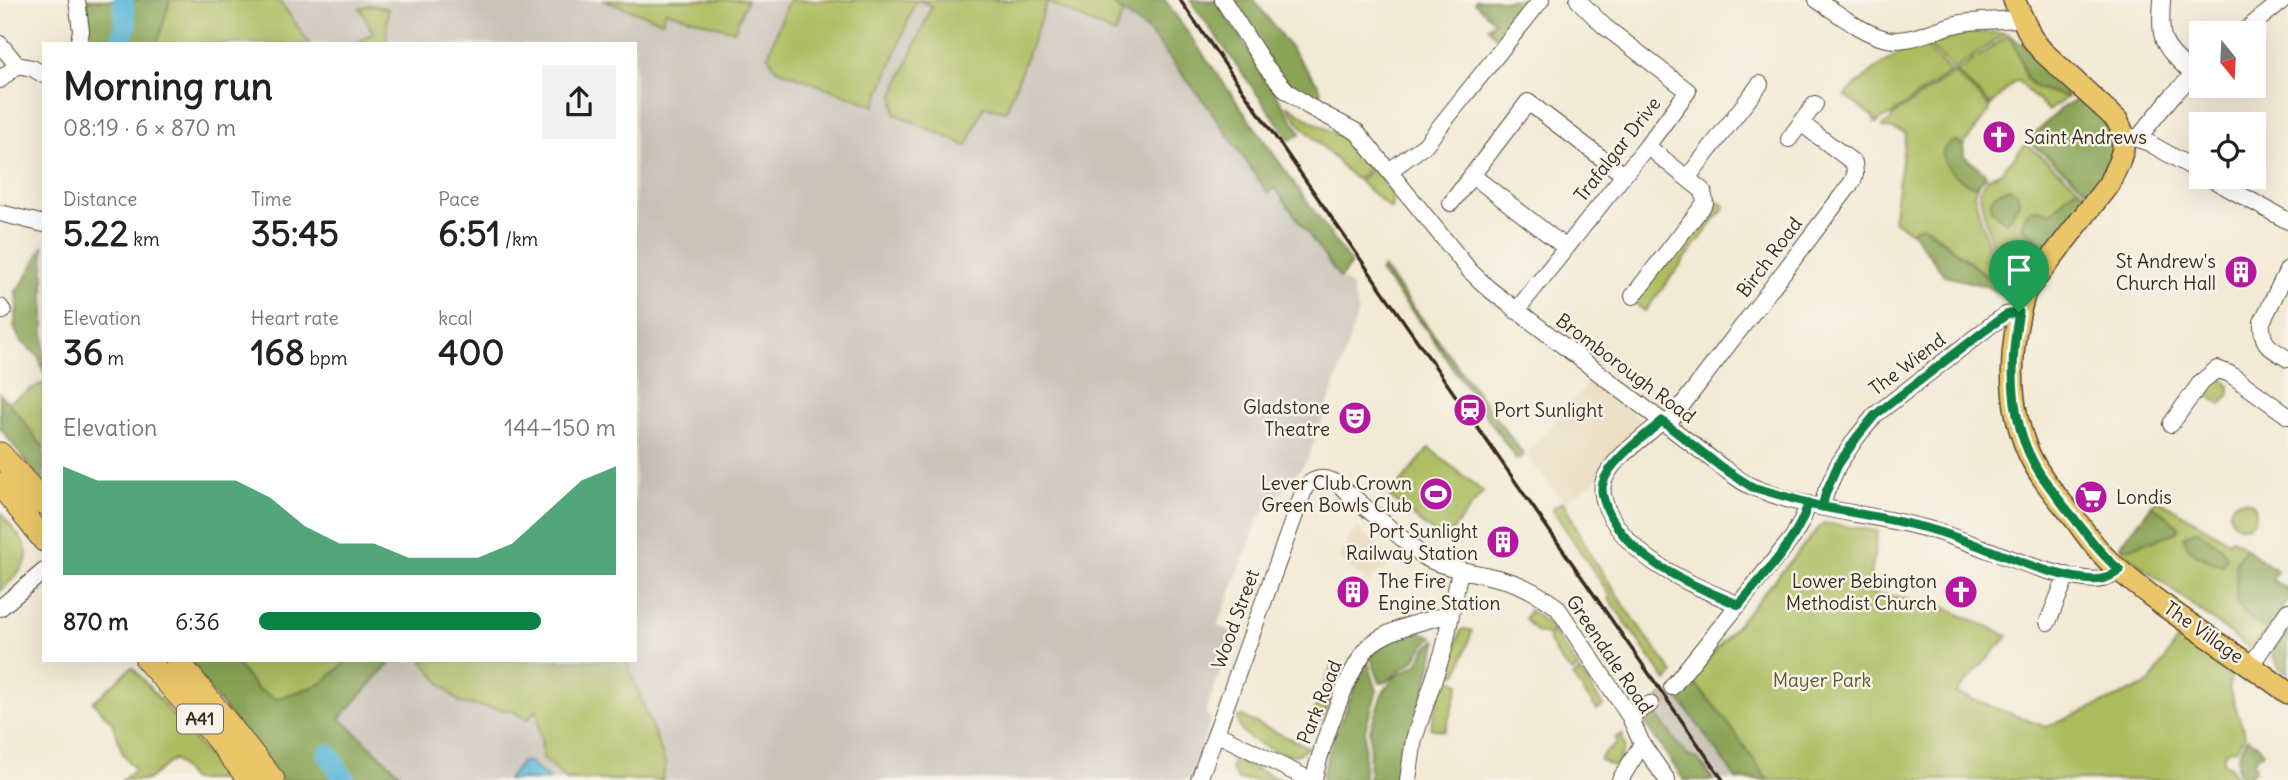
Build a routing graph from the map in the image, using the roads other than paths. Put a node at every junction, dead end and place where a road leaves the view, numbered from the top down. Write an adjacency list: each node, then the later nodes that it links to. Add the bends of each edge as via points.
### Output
1 (1223, 0): 25 (street, Bromborough Road, via 1287,91 1357,132)
2 (1541, 0): 25 (street, via 1425,145)
3 (1578, 0): 23 (street, Trafalgar Drive, via 1688,92)
4 (1817, 0): 9 (street, via 1886,39 1906,39)
5 (2162, 0): 13 (street, via 2164,45)
6 (2283, 0): 10 (street)
7 (78, 1): 8 (street); 11 (street)
8 (61, 5)
9 (2018, 9): 21 (main road, via 2042,51 2117,120)
10 (2257, 21)
11 (78, 42)
12 (0, 44): 14 (street)
13 (2189, 64)
14 (18, 65): 15 (street); 17 (street)
15 (42, 74)
16 (2189, 78): 21 (street)
17 (0, 80)
18 (1760, 83): 28 (street, via 1750,106)
19 (1815, 104): 20 (street)
20 (1801, 123): 22 (street); 41 (street, Birch Road, via 1854,163 1853,181)
21 (2130, 138): 24 (street); 38 (main road, The Village, via 2108,185 2025,292)
22 (1789, 139)
23 (1647, 146): 27 (street, Trafalgar Drive); 28 (street)
24 (2189, 167)
25 (1390, 171): 37 (street, Bromborough Road, via 1470,271)
26 (1472, 175): 27 (street, via 1528,102); 30 (street); 34 (street)
27 (1624, 175): 34 (street, Trafalgar Drive)
28 (1688, 177): 36 (street, via 1703,191 1703,208)
29 (2230, 189): 32 (street)
30 (1451, 203)
31 (0, 213): 33 (street)
32 (2288, 221)
33 (42, 224)
34 (1566, 248): 37 (street, Trafalgar Drive)
35 (2288, 270): 39 (street, via 2262,322 2262,339)
36 (1633, 296)
37 (1516, 311): 41 (street, Bromborough Road)
38 (2019, 312): 47 (street, The Wiend, via 1992,325 1875,415); 50 (main road, The Village, via 2013,392 2028,452 2065,507)
39 (2288, 359)
40 (2288, 416): 42 (street, via 2217,369 2201,382)
41 (1665, 423): 47 (street, Bromborough Road, via 1752,487); 53 (street, via 1606,475 1601,489 1605,503 1640,553 1681,579)
42 (2171, 424)
43 (0, 454): 46 (highway)
44 (1318, 479): 49 (street, Greendale Road, via 1339,485 1424,556); 65 (street, Wood Street, via 1305,487)
45 (0, 484): 48 (highway)
46 (42, 501)
47 (1815, 505): 52 (street, Bromborough Road, via 1903,522); 53 (street, The Wiend)
48 (42, 537)
49 (1460, 570): 56 (street); 64 (street, Greendale Road, via 1510,581 1557,607)
50 (2120, 570): 52 (street, Bromborough Road, via 2101,580); 60 (main road, The Village)
51 (42, 573): 54 (street)
52 (2067, 575): 57 (street)
53 (1739, 605): 61 (street, The Wiend)
54 (0, 607)
55 (2288, 611): 60 (street)
56 (1450, 614): 70 (street, Park Road, via 1410,625 1371,644 1352,673); 71 (street, via 1444,649 1414,739)
57 (2048, 622)
58 (149, 662): 67 (highway, A41)
59 (179, 662): 68 (highway, A41)
60 (2251, 665): 62 (main road, The Village)
61 (1672, 687)
62 (2288, 693)
63 (1650, 704): 64 (street)
64 (1630, 717): 66 (street, Greendale Road)
65 (1216, 733): 69 (street, Wood Street); 70 (street)
66 (1642, 744): 72 (street); 73 (street, Greendale Road)
67 (250, 780)
68 (273, 780)
69 (1199, 780)
70 (1312, 780)
71 (1408, 780)
72 (1619, 780)
73 (1667, 780)

